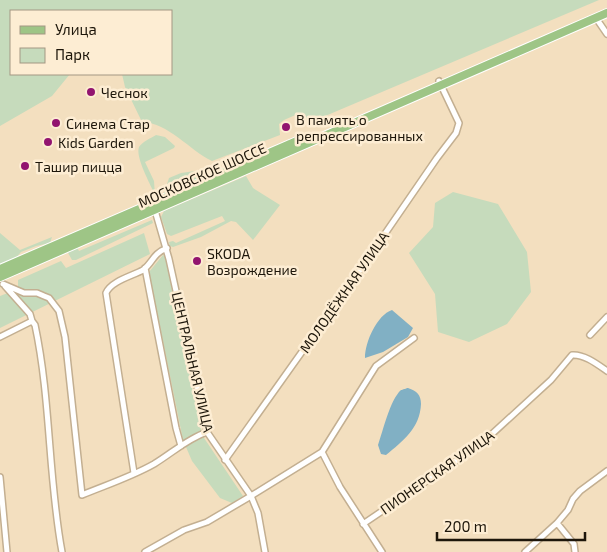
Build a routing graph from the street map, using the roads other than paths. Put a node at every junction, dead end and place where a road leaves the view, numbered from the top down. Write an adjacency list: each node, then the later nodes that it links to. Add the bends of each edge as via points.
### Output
1 (607, 8): 5 (main road, МОСКОВСКОЕ ШОССЕ)
2 (607, 13): 3 (main road, МОСКОВСКОЕ ШОССЕ)
3 (596, 18): 4 (street); 5 (main road, МОСКОВСКОЕ ШОССЕ)
4 (607, 34)
5 (439, 83): 6 (main road, МОСКОВСКОЕ ШОССЕ); 20 (street, МОЛОДЁЖНАЯ УЛИЦА, via 459,123 456,133)
6 (153, 207): 7 (street, ЦЕНТРАЛЬНАЯ УЛИЦА); 9 (main road, МОСКОВСКОЕ ШОССЕ); 10 (main road, МОСКОВСКОЕ ШОССЕ)
7 (167, 248): 8 (street, via 156,254); 17 (street, ЦЕНТРАЛЬНАЯ УЛИЦА)
8 (145, 268): 18 (street); 22 (street, via 112,286 106,293)
9 (0, 269)
10 (1, 280): 12 (street, via 30,314); 22 (street, via 24,293 37,293 49,298 61,316 82,495)
11 (607, 317): 13 (street)
12 (32, 321): 14 (street); 28 (street, via 37,331)
13 (590, 334)
14 (0, 337)
15 (414, 338): 19 (street, via 376,366)
16 (607, 371): 26 (street, ПИОНЕРСКАЯ УЛИЦА, via 584,357 572,355 551,380 481,444)
17 (207, 432): 18 (street); 20 (street, ЦЕНТРАЛЬНАЯ УЛИЦА)
18 (181, 446): 22 (street)
19 (322, 452): 24 (street); 26 (street)
20 (225, 460): 24 (street, ЦЕНТРАЛЬНАЯ УЛИЦА)
21 (607, 471): 25 (street, via 580,491)
22 (134, 474)
23 (0, 477): 27 (street)
24 (251, 496): 29 (street); 30 (street, ЦЕНТРАЛЬНАЯ УЛИЦА, via 258,513)
25 (557, 522): 32 (street); 33 (street, via 574,544)
26 (363, 524): 31 (street)
27 (7, 552)
28 (62, 552)
29 (145, 552)
30 (265, 552)
31 (382, 552)
32 (525, 552)
33 (575, 552)

